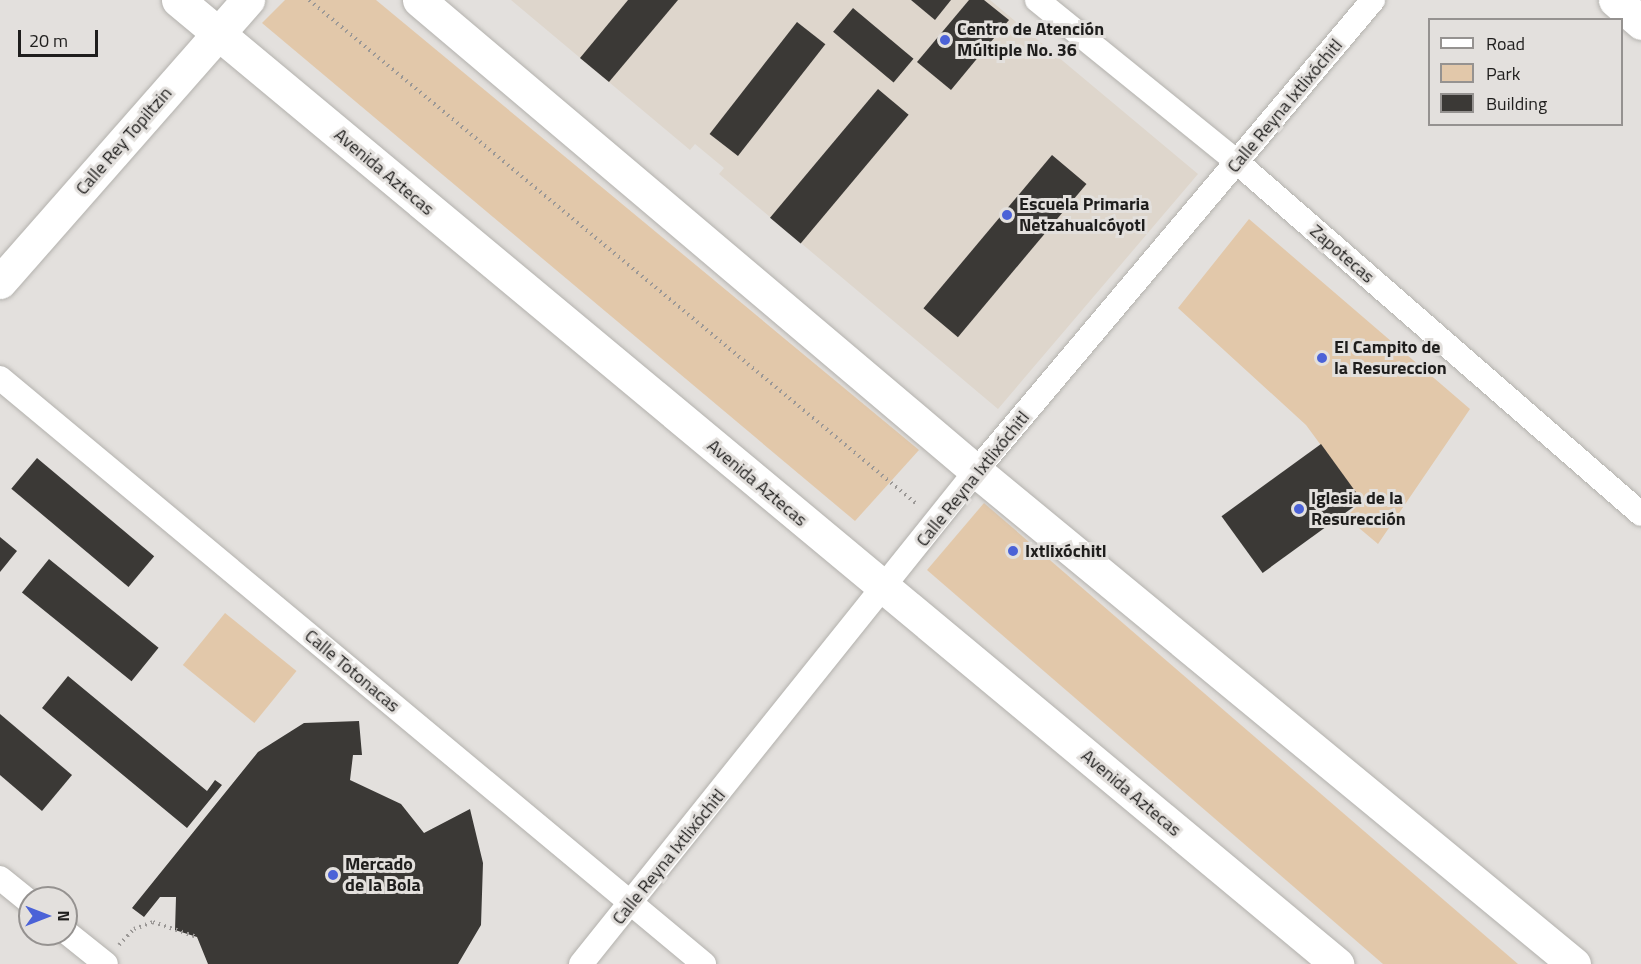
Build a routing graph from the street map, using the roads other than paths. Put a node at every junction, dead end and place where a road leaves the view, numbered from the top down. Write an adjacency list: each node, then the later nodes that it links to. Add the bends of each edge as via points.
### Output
1 (178, 0): 8 (main road, Avenida Aztecas)
2 (248, 0): 8 (main road, Calle Rey Topiltzin)
3 (419, 0): 12 (main road)
4 (1037, 0): 9 (street, Zapotecas)
5 (1373, 0): 9 (street, Calle Reyna Ixtlixóchitl)
6 (1615, 0): 7 (main road)
7 (1641, 23)
8 (218, 34): 10 (main road, Calle Rey Topiltzin); 14 (main road, Avenida Aztecas)
9 (1238, 163): 12 (street, Calle Reyna Ixtlixóchitl); 13 (street, Zapotecas)
10 (0, 282)
11 (0, 378): 17 (street, Calle Totonacas)
12 (976, 471): 14 (street, Calle Reyna Ixtlixóchitl); 23 (main road)
13 (1641, 514)
14 (885, 589): 17 (street, Calle Reyna Ixtlixóchitl); 22 (main road, Avenida Aztecas)
15 (0, 878): 16 (street)
16 (18, 892)
17 (632, 903): 20 (street, Calle Reyna Ixtlixóchitl); 21 (street, Calle Totonacas)
18 (78, 942): 19 (street)
19 (104, 963)
20 (581, 964)
21 (704, 964)
22 (1337, 964)
23 (1574, 964)

